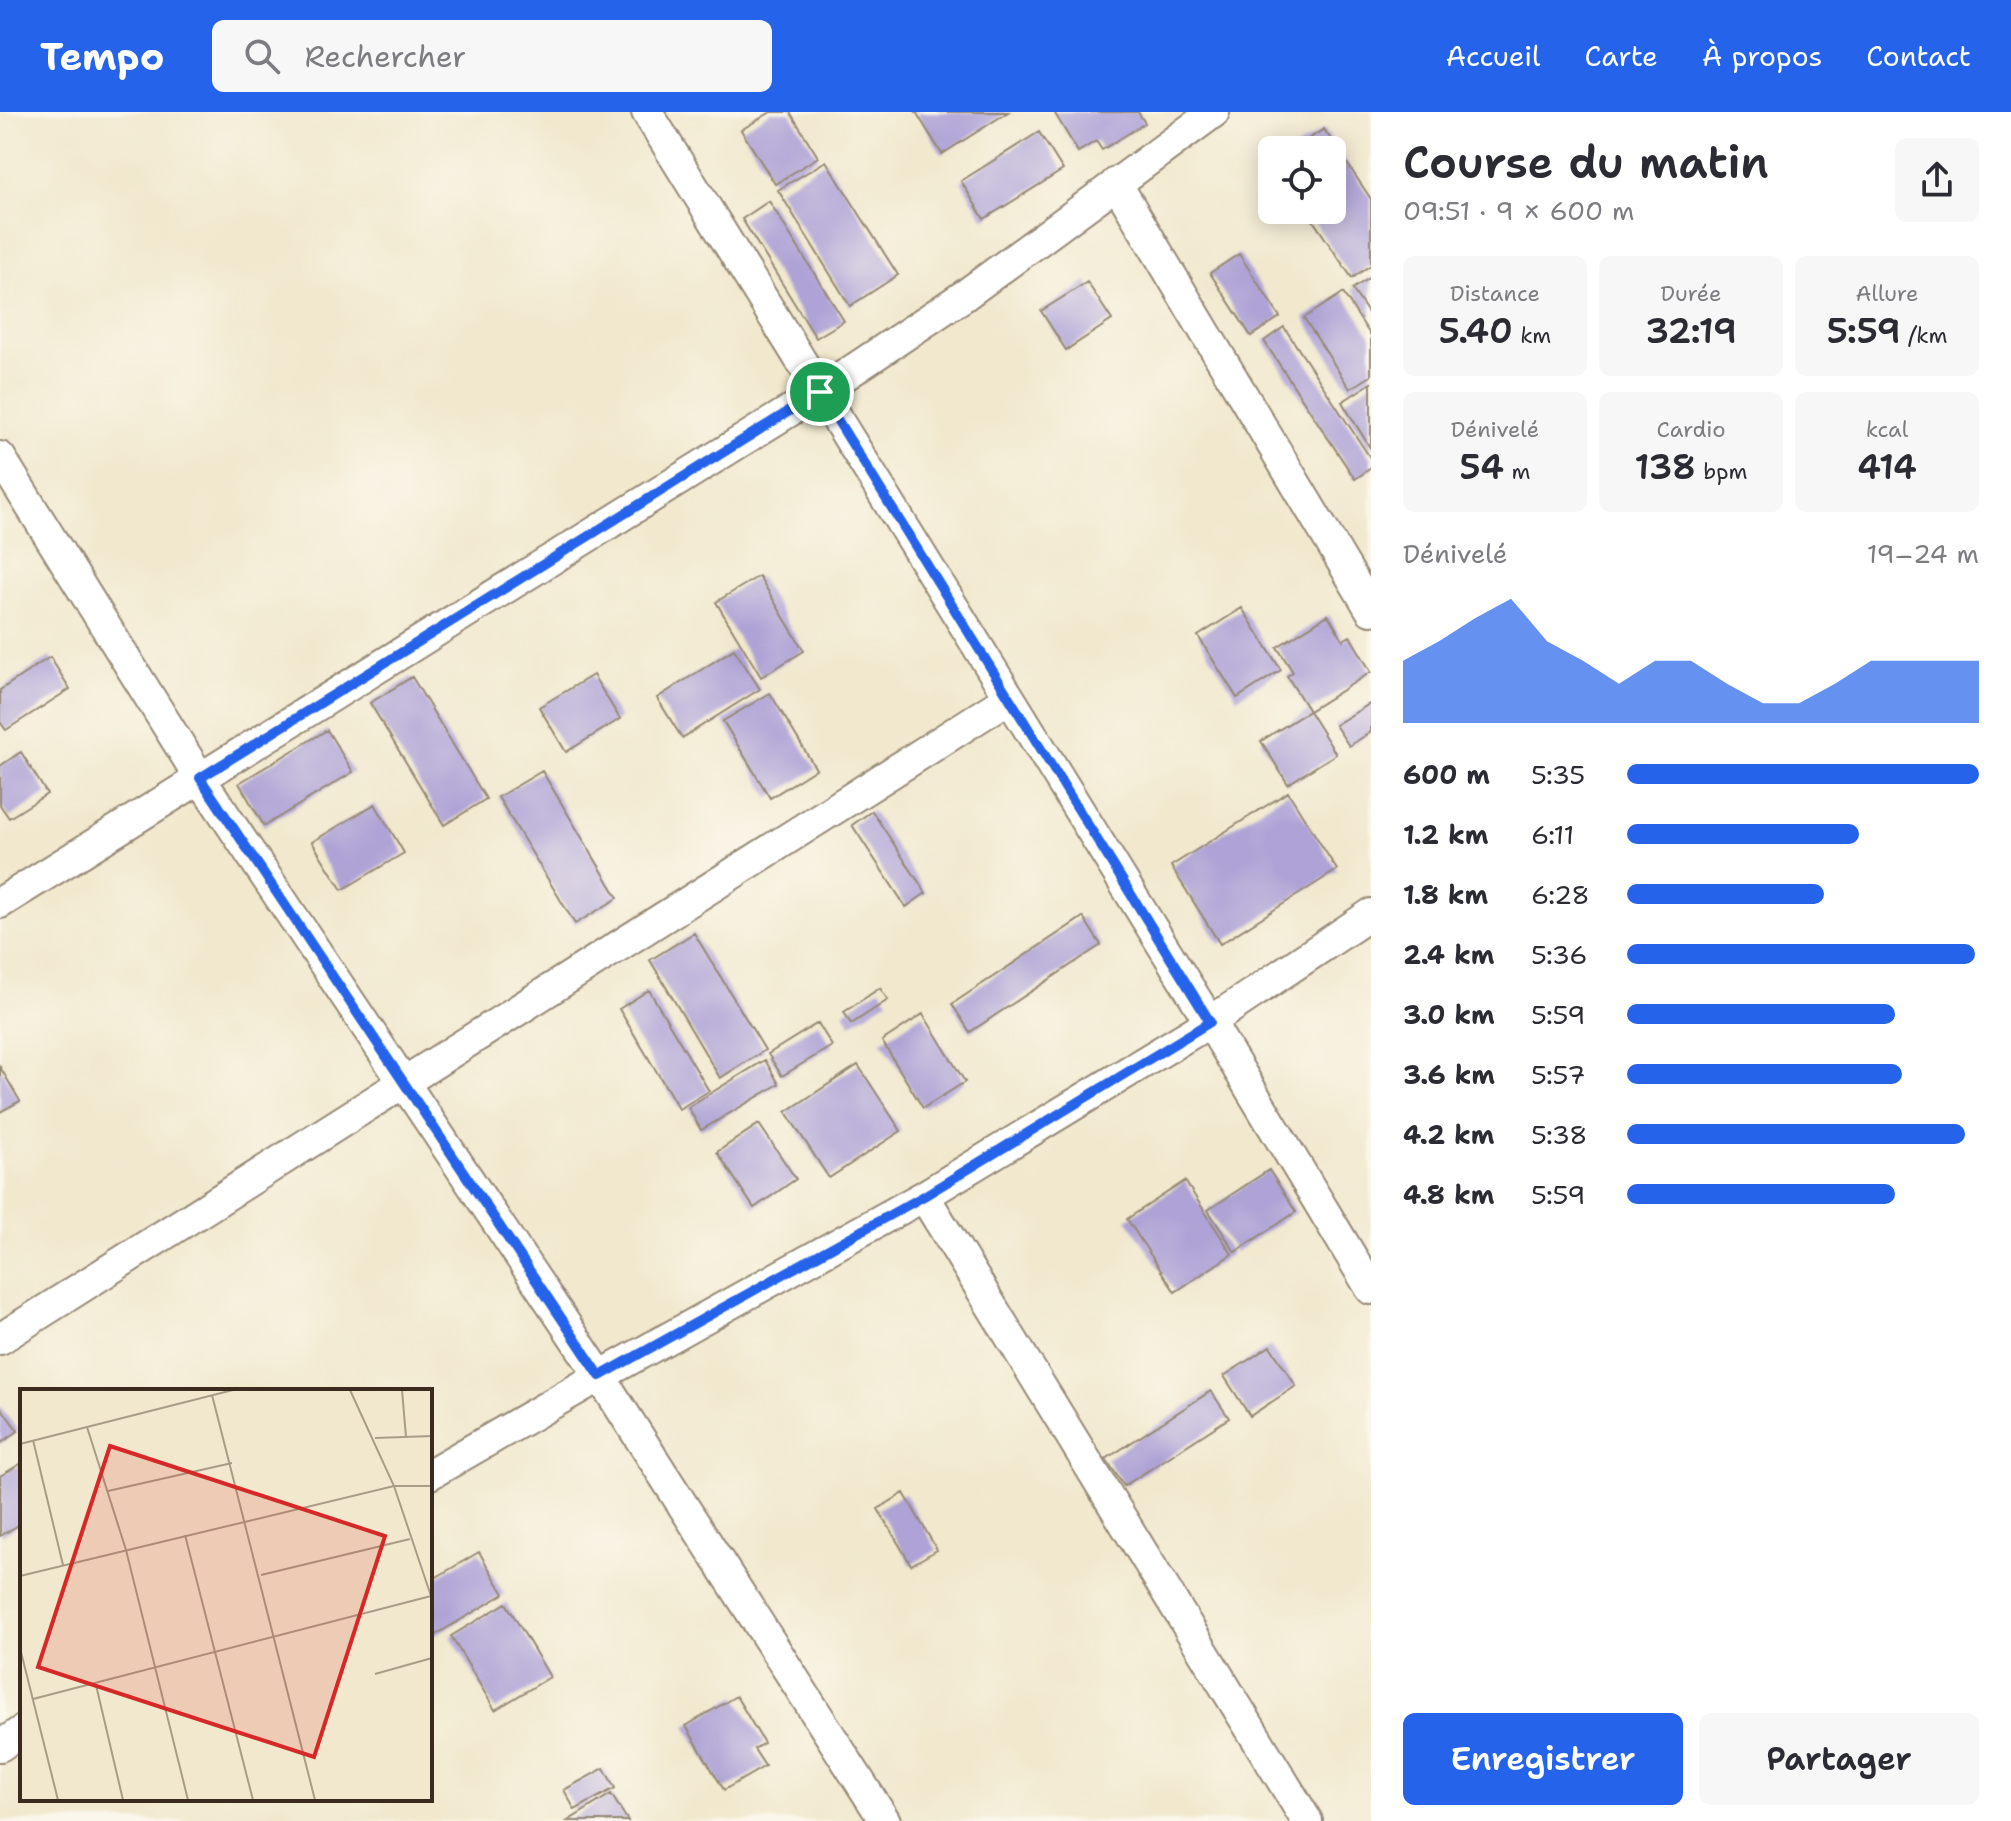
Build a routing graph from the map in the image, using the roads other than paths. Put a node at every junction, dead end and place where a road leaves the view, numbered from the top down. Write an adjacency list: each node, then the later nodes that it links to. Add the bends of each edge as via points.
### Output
1 (647, 112): 4 (street)
2 (1214, 112): 3 (street)
3 (1116, 183): 4 (street, via 965,295); 6 (street)
4 (820, 392): 7 (street); 8 (street)
5 (2, 467): 8 (street)
6 (1371, 610)
7 (1009, 698): 11 (street); 12 (street)
8 (200, 778): 9 (street); 12 (street)
9 (0, 903)
10 (1371, 914): 11 (street)
11 (1210, 1022): 13 (street); 14 (street)
12 (405, 1084): 15 (street); 16 (street)
13 (924, 1196): 16 (street); 21 (street)
14 (1371, 1289)
15 (0, 1339)
16 (600, 1376): 17 (street); 20 (street)
17 (432, 1473)
18 (20, 1732): 19 (street)
19 (0, 1746)
20 (885, 1821)
21 (1307, 1821)

